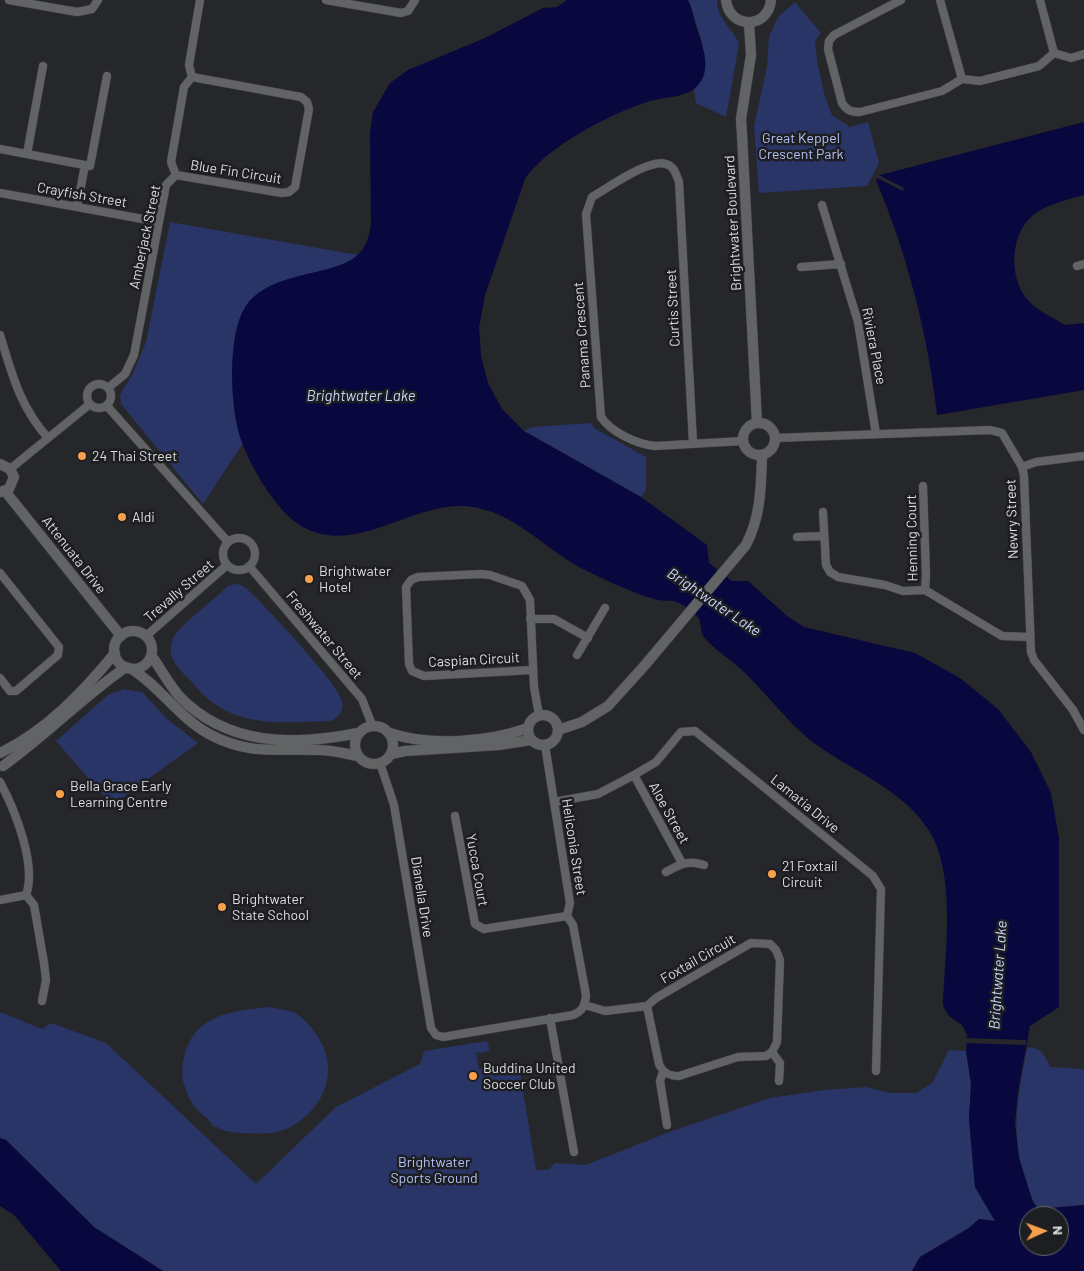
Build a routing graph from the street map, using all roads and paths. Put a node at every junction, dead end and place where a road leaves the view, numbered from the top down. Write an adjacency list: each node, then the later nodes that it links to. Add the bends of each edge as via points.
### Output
1 (9, 0): 2 (street, via 77,12 92,9)
2 (98, 0)
3 (200, 0): 16 (street, Amberjack Street, via 188,65)
4 (326, 0): 5 (street, via 401,13 408,11)
5 (415, 0)
6 (726, 0): 11 (street, via 731,14)
7 (901, 0): 17 (street, via 834,35 829,41 828,49 846,108 860,112 942,91)
8 (940, 0): 17 (street)
9 (1040, 0): 12 (street)
10 (772, 1): 11 (street, via 766,14)
11 (749, 23): 33 (street, Brightwater Boulevard, via 751,55 742,135)
12 (1054, 53): 13 (street, via 1071,58); 17 (street, via 1038,66 980,81)
13 (1084, 54)
14 (43, 66): 19 (street)
15 (107, 76): 20 (street, via 90,166)
16 (192, 77): 22 (street, Amberjack Street, via 184,87 171,162); 22 (street, Blue Fin Circuit, via 301,97 309,109 295,187 289,192)
17 (962, 79)
18 (0, 149): 19 (street)
19 (26, 154): 20 (street)
20 (85, 165): 25 (street)
21 (676, 172): 38 (street, Curtis Street); 38 (street, Panama Crescent, via 667,164 651,164 592,197 586,214 588,251 601,417 607,425 643,444)
22 (176, 175): 26 (street, Amberjack Street, via 166,185)
23 (0, 193): 25 (street, Crayfish Street)
24 (822, 204): 27 (street, Riviera Place)
25 (78, 207): 26 (street, Crayfish Street)
26 (159, 222): 30 (street, Amberjack Street, via 134,355 124,374)
27 (841, 264): 28 (street); 34 (street, Riviera Place, via 858,322)
28 (801, 268)
29 (0, 335): 35 (street, via 17,392 36,425)
30 (108, 388): 31 (street, via 96,384 90,389 87,397); 32 (street, via 112,397)
31 (90, 404): 32 (street, via 96,408); 35 (street)
32 (107, 406): 49 (street)
33 (758, 423): 36 (street, via 770,427); 37 (street, via 748,428)
34 (876, 434): 36 (street, Newry Street); 42 (street, Newry Street, via 996,431 1007,438)
35 (48, 438): 43 (street)
36 (775, 438): 39 (street, via 773,448)
37 (743, 441): 38 (street, Panama Crescent); 39 (street, via 748,451)
38 (693, 443)
39 (762, 456): 69 (street, via 759,509 753,530 734,559 608,706 598,714)
40 (1084, 456): 42 (street)
41 (0, 464): 43 (street)
42 (1022, 467): 58 (street, Newry Street)
43 (10, 469): 45 (street, via 14,481)
44 (923, 486): 53 (street, Henning Court)
45 (3, 491): 56 (street, Attenuata Drive)
46 (823, 512): 47 (street)
47 (824, 536): 48 (street); 53 (street, via 826,565 838,577 903,591)
48 (797, 537)
49 (228, 542): 50 (street, via 223,556); 51 (street, via 238,538 249,542 254,551)
50 (227, 565): 51 (street, via 240,570); 57 (street, Trevally Street)
51 (249, 566): 67 (street, Freshwater Street, via 362,699)
52 (0, 573): 65 (street, via 59,647 58,655 16,691 10,691)
53 (925, 590): 58 (street, via 1002,636)
54 (605, 608): 59 (street)
55 (530, 619): 59 (street, via 554,619); 64 (street, Caspian Circuit); 64 (street, Caspian Circuit, via 530,600 522,586 490,574 418,578 406,586 412,671 424,676)
56 (120, 636): 57 (street, via 130,631); 60 (street)
57 (146, 636): 61 (street, via 151,645)
58 (1029, 637): 70 (street, Newry Street, via 1034,660 1073,710)
59 (588, 638): 62 (street)
60 (115, 654): 63 (street); 75 (street, via 99,675 30,738)
61 (151, 655): 63 (street, via 145,664); 72 (street, via 166,680 194,709 208,721 237,734 264,739 333,738)
62 (578, 655)
63 (128, 668): 77 (street, via 156,686 193,724 226,742 263,751 320,750); 79 (street, via 103,683)
64 (532, 670): 66 (street, Caspian Circuit)
65 (0, 678)
66 (540, 715): 68 (street, via 531,720); 69 (street, via 553,718)
67 (372, 725): 71 (street); 72 (street)
68 (528, 728): 71 (street, via 500,737 438,741 404,738); 73 (street)
69 (558, 730): 74 (street, via 553,742)
70 (1084, 730)
71 (390, 733): 76 (street, via 394,744)
72 (358, 734): 77 (street, via 354,745)
73 (531, 740): 74 (street); 76 (street, via 405,750)
74 (545, 745): 82 (street, Heliconia Street)
75 (0, 754): 79 (street)
76 (391, 754): 78 (street)
77 (358, 756): 78 (street, via 368,764)
78 (380, 763): 93 (street, Dianella Drive, via 394,805 431,1028 436,1035 443,1037)
79 (2, 769)
80 (634, 775): 82 (street, Lamatia Drive, via 598,794); 84 (street, Aloe Street); 95 (street, Lamatia Drive, via 656,762 682,732 695,732 878,882 881,889)
81 (0, 782): 87 (street, via 21,827 30,883)
82 (554, 802): 89 (street, Heliconia Street, via 570,903)
83 (455, 816): 89 (street, Yucca Court, via 475,924 484,929)
84 (682, 863): 85 (street); 86 (street)
85 (704, 865)
86 (666, 872)
87 (26, 895): 88 (street); 90 (street, via 34,904 44,963 46,980)
88 (0, 900)
89 (567, 916): 91 (street, Heliconia Street, via 574,925)
90 (42, 1001)
91 (585, 1006): 92 (street, Foxtail Circuit, via 605,1011); 93 (street, via 573,1015)
92 (647, 1006): 94 (street, Foxtail Circuit, via 751,943 770,944 780,960 777,1037); 96 (street)
93 (550, 1018): 99 (street)
94 (772, 1052): 96 (street, via 760,1057 738,1057 679,1076); 97 (street, via 780,1062)
95 (876, 1071)
96 (663, 1072): 98 (street, via 660,1080)
97 (779, 1081)
98 (667, 1125)
99 (574, 1152)

